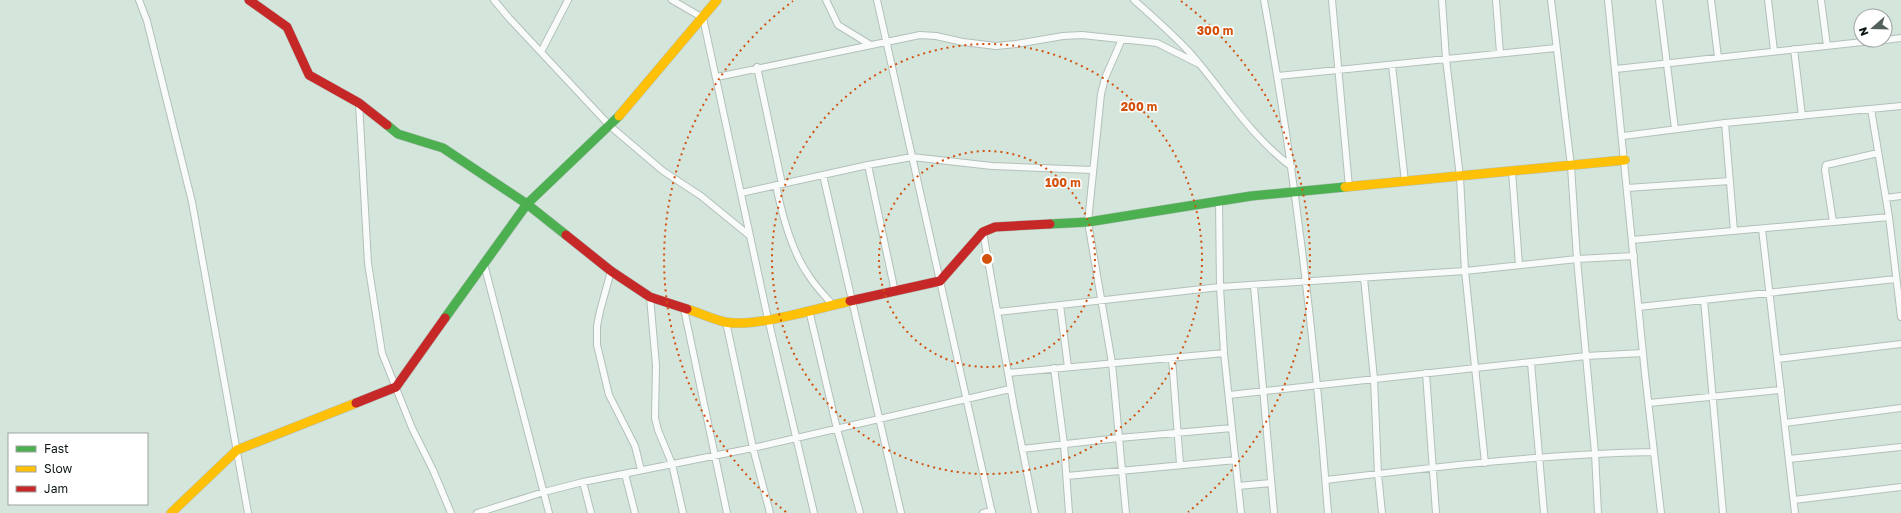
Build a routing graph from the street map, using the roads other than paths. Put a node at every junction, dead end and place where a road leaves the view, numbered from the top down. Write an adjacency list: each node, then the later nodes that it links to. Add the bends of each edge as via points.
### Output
1 (139, 0): 142 (street, via 147,21 192,202)
2 (249, 0): 41 (street, via 287,27 309,75)
3 (494, 0): 29 (street)
4 (568, 0): 29 (street)
5 (672, 0): 20 (street)
6 (717, 0): 20 (street)
7 (826, 0): 24 (street, via 838,25)
8 (877, 0): 22 (street)
9 (1134, 0): 34 (street, via 1163,25)
10 (1264, 0): 39 (street)
11 (1332, 0): 38 (street)
12 (1442, 0): 32 (street)
13 (1496, 0): 30 (street)
14 (1551, 0): 26 (street)
15 (1608, 0): 37 (street)
16 (1659, 0): 33 (street)
17 (1710, 0): 31 (street)
18 (1768, 0): 28 (street)
19 (1821, 0): 25 (street)
20 (703, 18): 40 (street); 46 (street)
21 (1122, 39): 22 (street, via 1063,36 996,46 920,35); 34 (street, via 1157,43); 55 (street, via 1105,78)
22 (886, 40): 24 (street); 50 (street)
23 (1853, 43): 25 (street)
24 (869, 44): 36 (street)
25 (1827, 46): 27 (street)
26 (1556, 48): 30 (street); 53 (street)
27 (1794, 49): 28 (street); 44 (street)
28 (1774, 51): 31 (street)
29 (541, 52): 46 (street)
30 (1500, 53): 32 (street)
31 (1718, 57): 33 (street)
32 (1446, 59): 35 (street); 58 (street)
33 (1667, 63): 37 (street); 47 (street)
34 (1199, 64): 54 (street, via 1265,145)
35 (1392, 65): 38 (street); 60 (street)
36 (757, 67): 40 (street); 61 (street)
37 (1616, 69): 48 (street)
38 (1338, 70): 39 (street); 62 (street)
39 (1278, 76): 54 (street)
40 (717, 77): 65 (street)
41 (359, 103): 69 (street, via 398,134 443,148); 122 (street, via 368,262 382,353)
42 (1901, 106): 43 (street)
43 (1871, 109): 44 (street); 49 (street)
44 (1802, 116): 45 (street)
45 (1725, 123): 47 (street); 59 (street)
46 (610, 126): 69 (street); 76 (street, via 663,171 701,196)
47 (1675, 129): 48 (street)
48 (1623, 136): 51 (street)
49 (1878, 153): 67 (street); 72 (street, via 1826,165)
50 (912, 157): 52 (street); 55 (street, via 992,166); 88 (street)
51 (1625, 160): 53 (street); 63 (street)
52 (868, 165): 57 (street); 92 (street)
53 (1571, 166): 56 (street); 81 (street)
54 (1292, 167): 64 (street)
55 (1092, 170): 71 (street)
56 (1512, 172): 58 (street); 83 (street)
57 (822, 175): 61 (street); 97 (street)
58 (1460, 177): 60 (street); 85 (street)
59 (1730, 181): 63 (street); 74 (street)
60 (1405, 182): 62 (street)
61 (779, 185): 65 (street); 98 (street, via 783,216 802,266)
62 (1350, 187): 64 (street)
63 (1627, 188): 77 (street)
64 (1295, 192): 68 (street); 89 (street)
65 (741, 193): 76 (street)
66 (1901, 196): 67 (street)
67 (1886, 198): 70 (street)
68 (1219, 200): 71 (street); 91 (street)
69 (527, 204): 82 (street); 84 (street)
70 (1889, 217): 72 (street); 80 (street)
71 (1088, 222): 75 (street, via 1002,226); 95 (street)
72 (1833, 222): 73 (street)
73 (1762, 229): 74 (street); 93 (street)
74 (1734, 231): 77 (street)
75 (983, 232): 88 (street); 103 (street)
76 (750, 236): 105 (street)
77 (1632, 240): 78 (street)
78 (1634, 256): 81 (street); 100 (street)
79 (1901, 256): 80 (street)
80 (1894, 258): 87 (street)
81 (1577, 259): 83 (street); 110 (street)
82 (484, 264): 122 (street); 163 (street)
83 (1519, 265): 85 (street)
84 (611, 271): 94 (street); 153 (street, via 597,326 597,345 608,395 635,446)
85 (1465, 271): 86 (street); 117 (street)
86 (1364, 278): 89 (street); 120 (street)
87 (1896, 279): 93 (street); 104 (street)
88 (940, 281): 92 (street); 128 (street)
89 (1306, 282): 90 (street); 121 (street)
90 (1254, 286): 91 (street); 125 (street)
91 (1220, 287): 95 (street); 108 (street)
92 (894, 292): 97 (street)
93 (1770, 294): 96 (street); 112 (street)
94 (650, 296): 101 (street); 150 (street, via 656,365 655,418)
95 (1101, 300): 99 (street); 113 (street)
96 (1704, 300): 100 (street); 127 (street)
97 (851, 301): 98 (street); 131 (street)
98 (834, 305): 102 (street)
99 (1060, 305): 103 (street); 115 (street)
100 (1639, 307): 109 (street)
101 (684, 309): 106 (street); 145 (street)
102 (809, 310): 105 (street); 134 (street)
103 (998, 312): 118 (street)
104 (1901, 317)
105 (768, 320): 106 (street); 136 (street)
106 (726, 322): 140 (street)
107 (1901, 344): 112 (street)
108 (1224, 353): 111 (street); 126 (street)
109 (1643, 353): 110 (street); 129 (street)
110 (1586, 356): 114 (street); 144 (street)
111 (1172, 358): 113 (street); 135 (street)
112 (1777, 359): 124 (street)
113 (1112, 363): 115 (street); 137 (street)
114 (1531, 363): 117 (street); 146 (street)
115 (1068, 367): 116 (street)
116 (1054, 368): 118 (street); 138 (street)
117 (1475, 369): 119 (street); 149 (street)
118 (1008, 373): 123 (street)
119 (1426, 373): 120 (street); 152 (street)
120 (1374, 379): 121 (street); 156 (street)
121 (1316, 385): 125 (street); 158 (street)
122 (396, 387): 142 (street); 168 (street)
123 (1010, 389): 128 (street); 141 (street)
124 (1781, 390): 127 (street); 132 (street)
125 (1263, 392): 126 (street); 160 (street)
126 (1229, 395): 133 (street)
127 (1713, 397): 129 (street); 191 (street)
128 (967, 399): 131 (street); 165 (street)
129 (1649, 404): 143 (street)
130 (1901, 408): 132 (street)
131 (878, 419): 134 (street); 178 (street)
132 (1785, 423): 147 (street)
133 (1232, 428): 135 (street); 148 (street)
134 (837, 429): 136 (street); 177 (street)
135 (1177, 432): 137 (street); 151 (street)
136 (796, 438): 140 (street); 176 (street)
137 (1119, 438): 138 (street); 154 (street)
138 (1064, 444): 141 (street); 157 (street)
139 (1901, 447): 147 (street)
140 (753, 448): 145 (street); 175 (street)
141 (1022, 449): 180 (street)
142 (237, 450): 166 (street); 167 (street)
143 (1654, 452): 144 (street); 190 (street)
144 (1595, 453): 146 (street); 189 (street)
145 (714, 456): 150 (street); 174 (street)
146 (1539, 458): 149 (street); 188 (street)
147 (1789, 459): 164 (street)
148 (1236, 460): 151 (street); 161 (street)
149 (1485, 463): 152 (street)
150 (672, 464): 153 (street); 173 (street)
151 (1180, 464): 154 (street)
152 (1432, 468): 156 (street); 187 (street)
153 (642, 470): 155 (street)
154 (1122, 470): 157 (street); 182 (street)
155 (625, 474): 159 (street); 172 (street)
156 (1378, 474): 158 (street); 186 (street)
157 (1067, 476): 181 (street)
158 (1326, 480): 185 (street)
159 (583, 482): 163 (street); 171 (street)
160 (1271, 483): 161 (street); 184 (street)
161 (1238, 486): 183 (street)
162 (1901, 487): 164 (street)
163 (544, 492): 169 (street); 170 (street)
164 (1794, 500): 192 (street)
165 (992, 512): 179 (street)
166 (171, 513)
167 (248, 513)
168 (451, 513)
169 (477, 513)
170 (549, 513)
171 (591, 513)
172 (635, 513)
173 (683, 513)
174 (727, 513)
175 (770, 513)
176 (814, 513)
177 (860, 513)
178 (901, 513)
179 (983, 513)
180 (1035, 513)
181 (1069, 513)
182 (1126, 513)
183 (1241, 513)
184 (1274, 513)
185 (1328, 513)
186 (1382, 513)
187 (1436, 513)
188 (1544, 513)
189 (1598, 513)
190 (1661, 513)
191 (1724, 513)
192 (1795, 513)

